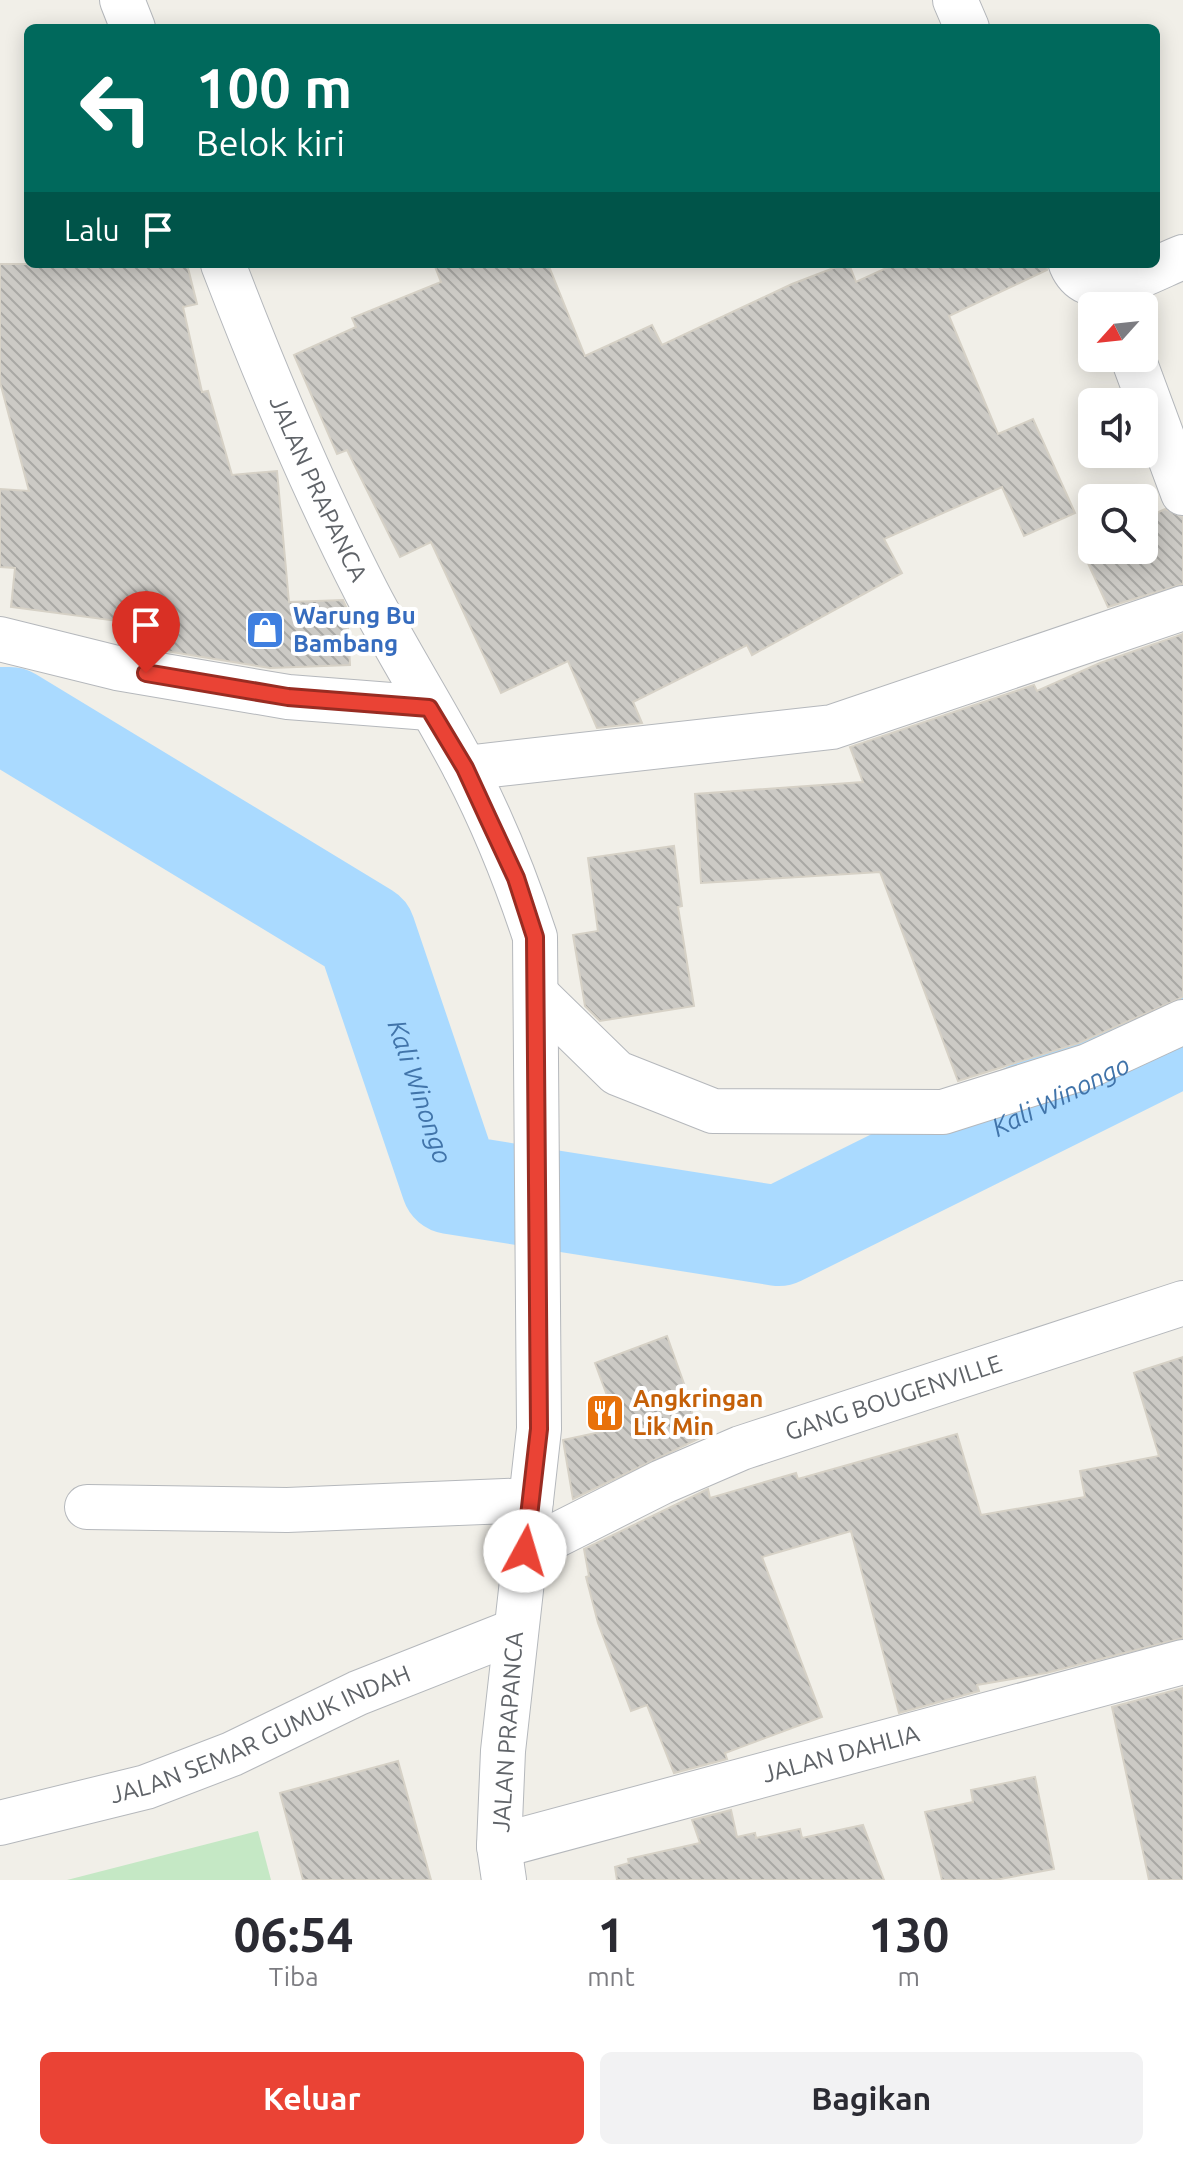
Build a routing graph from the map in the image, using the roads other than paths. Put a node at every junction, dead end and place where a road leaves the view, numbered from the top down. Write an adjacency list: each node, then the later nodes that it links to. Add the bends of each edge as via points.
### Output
1 (122, 0): 3 (street)
2 (955, 0): 4 (street)
3 (131, 24)
4 (965, 24)
5 (1183, 257): 6 (street)
6 (1160, 264)
7 (225, 268): 14 (street, JALAN PRAPANCA, via 314,486)
8 (1149, 268): 9 (street)
9 (1097, 285)
10 (1138, 372): 11 (street)
11 (1183, 493)
12 (1183, 608): 15 (street, via 832,727)
13 (0, 639): 14 (street, via 117,668 288,697)
14 (429, 708): 15 (street, JALAN PRAPANCA)
15 (465, 768): 16 (street, JALAN PRAPANCA, via 516,878 535,937)
16 (536, 994): 17 (street, via 617,1073 713,1111 943,1112 1088,1066); 19 (street, JALAN PRAPANCA, via 539,1429)
17 (1183, 1022)
18 (1183, 1303): 21 (street, GANG BOUGENVILLE, via 741,1448)
19 (531, 1500): 20 (street, via 287,1510); 21 (street, JALAN PRAPANCA)
20 (87, 1507)
21 (525, 1551): 22 (street, JALAN PRAPANCA)
22 (515, 1631): 24 (street, JALAN SEMAR GUMUK INDAH, via 358,1693 232,1754 146,1787); 25 (street, JALAN PRAPANCA, via 503,1751)
23 (1183, 1662): 25 (street, JALAN DAHLIA)
24 (0, 1823)
25 (502, 1863)

